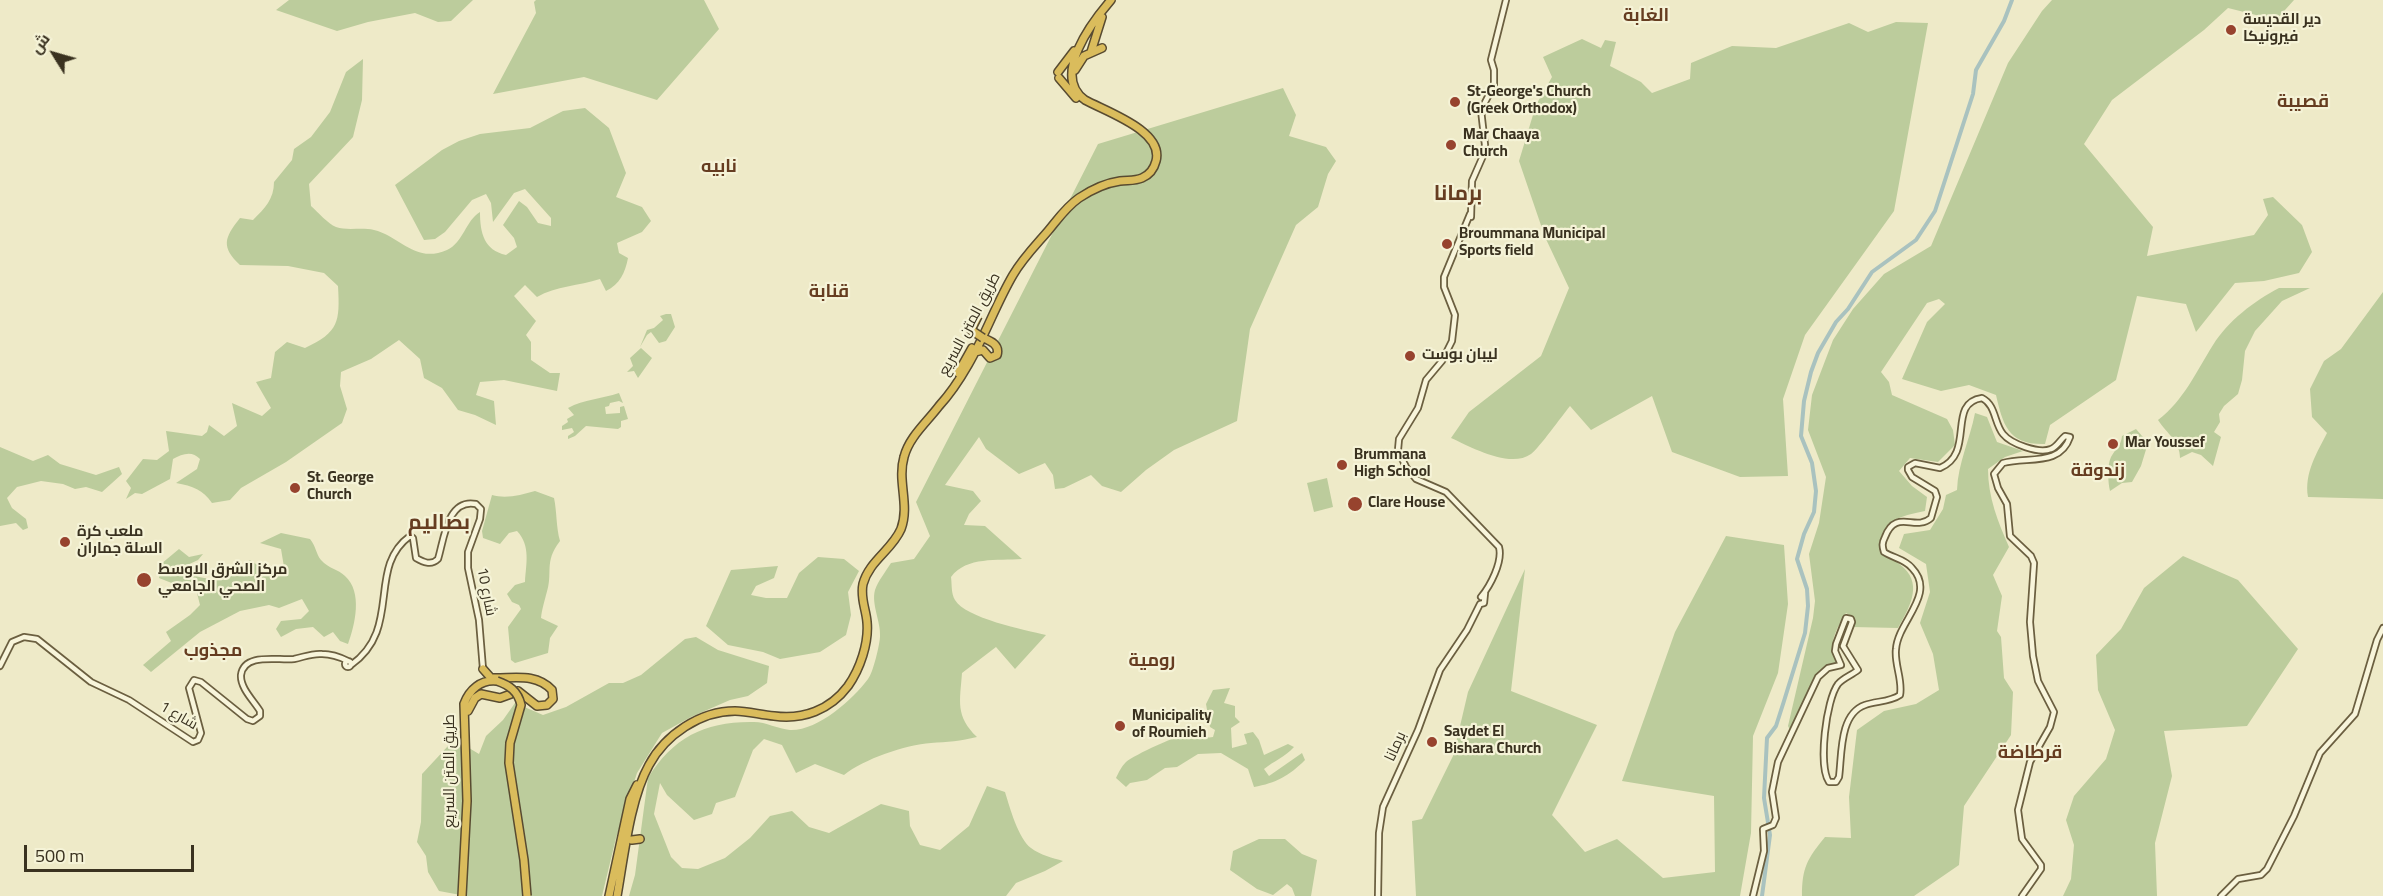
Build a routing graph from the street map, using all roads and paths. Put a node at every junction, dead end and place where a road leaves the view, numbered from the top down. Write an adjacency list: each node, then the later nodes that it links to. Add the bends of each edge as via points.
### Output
1 (1506, 0): 23 (main road, برمانا, via 1491,60 1494,84 1481,110 1485,145 1472,181 1468,225 1444,277 1455,315 1452,341 1426,380 1398,450 1416,479 1446,492 1500,552 1473,618 1440,670 1383,807)
2 (1108, 2): 4 (highway, via 1094,14); 5 (highway); 6 (highway, via 1075,57)
3 (1102, 48): 5 (highway)
4 (1074, 51): 7 (highway, via 1067,75); 7 (highway, via 1059,75)
5 (1090, 52): 6 (highway, via 1078,62)
6 (1072, 84): 8 (highway, طريق المتن السريع, via 1085,100 1149,136 1157,150 1156,164 1144,177 1100,187 1071,204 1023,259)
7 (1076, 98): 9 (highway, طريق المتن السريع, via 1143,136 1151,144 1152,162 1140,175 1105,180 1070,200 1018,260)
8 (997, 309): 10 (highway); 11 (highway, طريق المتن السريع)
9 (983, 319): 10 (highway, bridge, via 971,330); 19 (highway, طريق المتن السريع, via 952,382 901,451 897,473 901,504 898,525 890,542 861,579 864,636 844,686 824,704 798,712 742,707 716,709 691,718 655,749)
10 (984, 338): 11 (highway, via 998,349 997,355 990,358 983,350)
11 (975, 352): 19 (highway, طريق المتن السريع, via 905,453 901,470 905,512 902,526 864,580 867,641 847,687 830,704 802,715 786,718 734,711 691,723 663,745)
12 (410, 536): 14 (main road, شارع 1, via 390,560 382,608 368,646 348,663 334,656 313,654 247,664 242,682 261,713 253,721 201,682 192,681 189,688 201,734 193,742 129,700 91,682 35,638 12,642); 15 (main road, شارع 10, via 416,558 435,562 453,512 470,503 481,509 468,558)
13 (2383, 628): 26 (main road, via 2355,714 2320,753 2294,816 2264,873 2238,879)
14 (0, 666)
15 (482, 668): 16 (highway); 17 (highway, طريق المتن السريع)
16 (495, 681): 17 (highway); 18 (highway, طريق المتن السريع, via 476,691); 18 (highway, via 521,676 543,682 552,690 553,699 537,706 515,692 500,698 481,694); 21 (highway, bridge, via 512,692 517,702 506,754)
17 (478, 685): 20 (highway, طريق المتن السريع, via 464,704 467,801)
18 (468, 711): 20 (highway, طريق المتن السريع, via 470,800)
19 (640, 782): 22 (highway, طريق المتن السريع); 22 (highway, via 636,839)
20 (463, 896)
21 (525, 896)
22 (615, 896)
23 (1378, 896)
24 (1753, 896): 25 (main road, via 1764,851 1763,832 1776,818 1772,794 1779,759 1818,677 1828,668 1841,665 1835,651 1846,618 1850,617 1852,622 1843,646 1858,670 1837,685 1828,712 1825,752 1829,782 1836,782 1839,777 1845,731 1854,712 1900,695 1896,648 1907,618 1920,599 1920,585 1912,567 1887,554 1882,546 1892,524 1923,523 1931,518 1935,491 1912,477 1908,467 1918,463 1940,468 1948,462 1961,442 1963,414 1978,398 1990,404 2001,432 2016,443 2050,450 2070,436 2055,455 2003,463 1994,474 2009,512 2010,536 2034,562 2030,622 2033,656 2038,681 2054,712 2030,762 2018,810 2022,839 2041,865)
25 (2022, 896)
26 (2221, 896)

